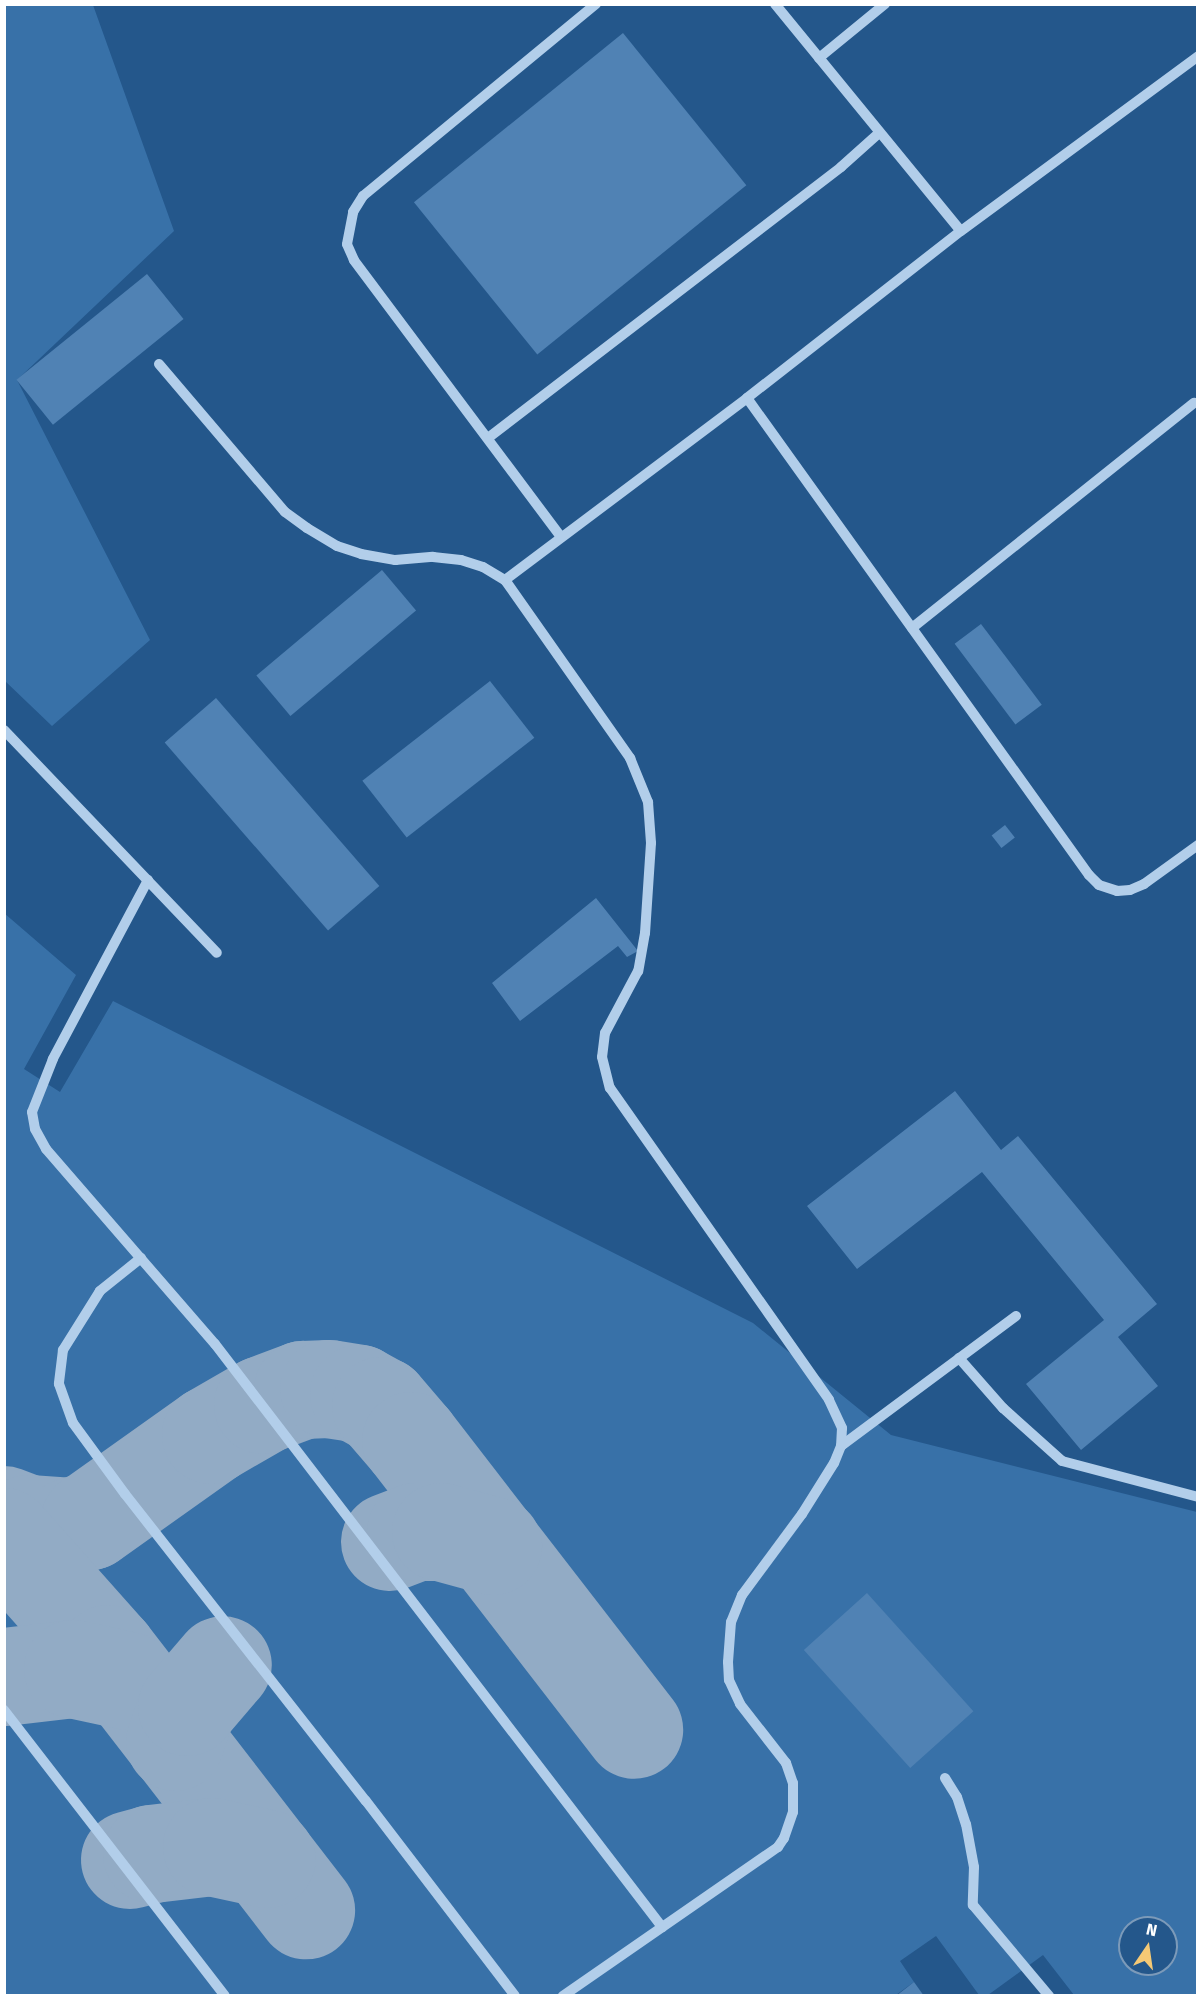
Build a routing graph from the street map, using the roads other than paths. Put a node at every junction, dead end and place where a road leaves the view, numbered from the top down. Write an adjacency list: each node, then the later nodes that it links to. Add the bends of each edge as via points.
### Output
1 (596, 4): 11 (lane, via 363,196 348,229 347,244 354,260)
2 (775, 4): 5 (lane)
3 (885, 4): 5 (lane)
4 (1197, 56): 7 (lane)
5 (819, 58): 6 (lane)
6 (879, 133): 7 (lane); 11 (lane, via 841,167)
7 (961, 231): 9 (lane)
8 (159, 364): 13 (lane, via 285,512 307,528 337,546 361,554 395,560 461,560)
9 (747, 399): 12 (lane); 14 (lane)
10 (1194, 403): 14 (lane)
11 (488, 438): 12 (lane)
12 (561, 537): 13 (lane)
13 (505, 580): 22 (lane, via 630,758 648,802 651,843 644,944 638,971 605,1033 602,1057 610,1088 829,1400 843,1428)
14 (912, 628): 16 (lane, via 1099,885 1117,891 1130,890)
15 (4, 730): 17 (lane)
16 (1197, 845)
17 (148, 880): 18 (lane); 19 (lane, via 69,1023 32,1112 35,1129 46,1149)
18 (217, 953)
19 (141, 1258): 26 (lane, via 236,1370); 28 (lane, via 100,1291 63,1350 59,1384 73,1423 124,1494)
20 (1016, 1316): 21 (lane)
21 (959, 1358): 22 (lane); 23 (lane, via 1003,1408 1062,1461)
22 (841, 1446): 26 (lane, via 815,1495 742,1594 731,1622 729,1680 740,1704 786,1763 794,1799 788,1828 778,1847)
23 (1197, 1497)
24 (4, 1710): 27 (lane)
25 (945, 1778): 30 (lane, via 957,1797 966,1824 974,1867 973,1905)
26 (662, 1927): 29 (lane)
27 (225, 1995)
28 (515, 1995)
29 (563, 1995)
30 (1049, 1995)

